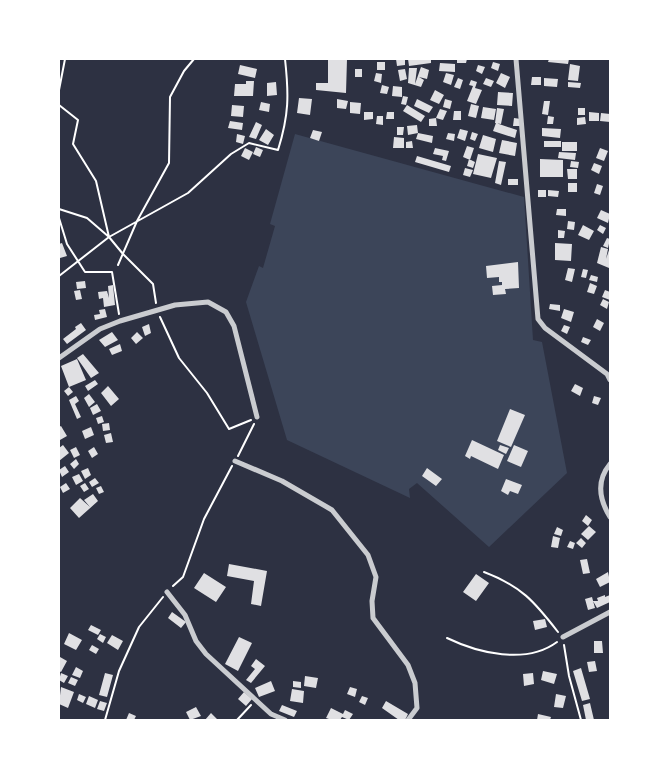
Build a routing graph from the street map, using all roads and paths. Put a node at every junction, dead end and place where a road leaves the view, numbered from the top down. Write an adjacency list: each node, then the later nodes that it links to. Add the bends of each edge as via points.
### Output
1 (65, 59): 5 (path)
2 (194, 59): 9 (path, via 170,97 169,163)
3 (285, 59): 9 (path, via 287,121 278,150 249,142 188,193)
4 (516, 59): 18 (street, via 538,319 607,374)
5 (59, 90)
6 (59, 105): 10 (path, via 78,120 73,144 96,181)
7 (59, 209): 10 (path, via 86,218)
8 (59, 218): 12 (path, via 67,244)
9 (137, 221): 10 (path); 11 (path)
10 (109, 237): 11 (path); 12 (path)
11 (123, 254): 13 (path); 15 (path, via 153,284)
12 (78, 262): 14 (path); 16 (path, via 85,272 112,272)
13 (118, 265)
14 (59, 276)
15 (158, 311): 16 (street); 19 (path, via 179,358 207,393 229,429); 19 (street, via 188,302 208,302 226,312 234,326)
16 (120, 321): 17 (street, via 75,344)
17 (59, 358)
18 (610, 380)
19 (258, 418): 20 (path)
20 (235, 460): 24 (path, via 204,519 183,577); 32 (street, via 282,481 332,510 368,555 376,576 373,618 408,665 415,683 416,708)
21 (610, 464): 22 (street, via 601,480 600,491)
22 (610, 517)
23 (484, 572): 26 (path, via 509,582 536,604)
24 (167, 592): 28 (street, via 185,615 196,641 206,654); 29 (path, via 139,627 119,671)
25 (610, 612): 26 (street)
26 (563, 637): 27 (path, via 529,654 470,649); 33 (path)
27 (447, 638)
28 (256, 700): 30 (path); 31 (street, via 271,714)
29 (105, 720)
30 (237, 720)
31 (285, 720)
32 (408, 720)
33 (581, 720)

